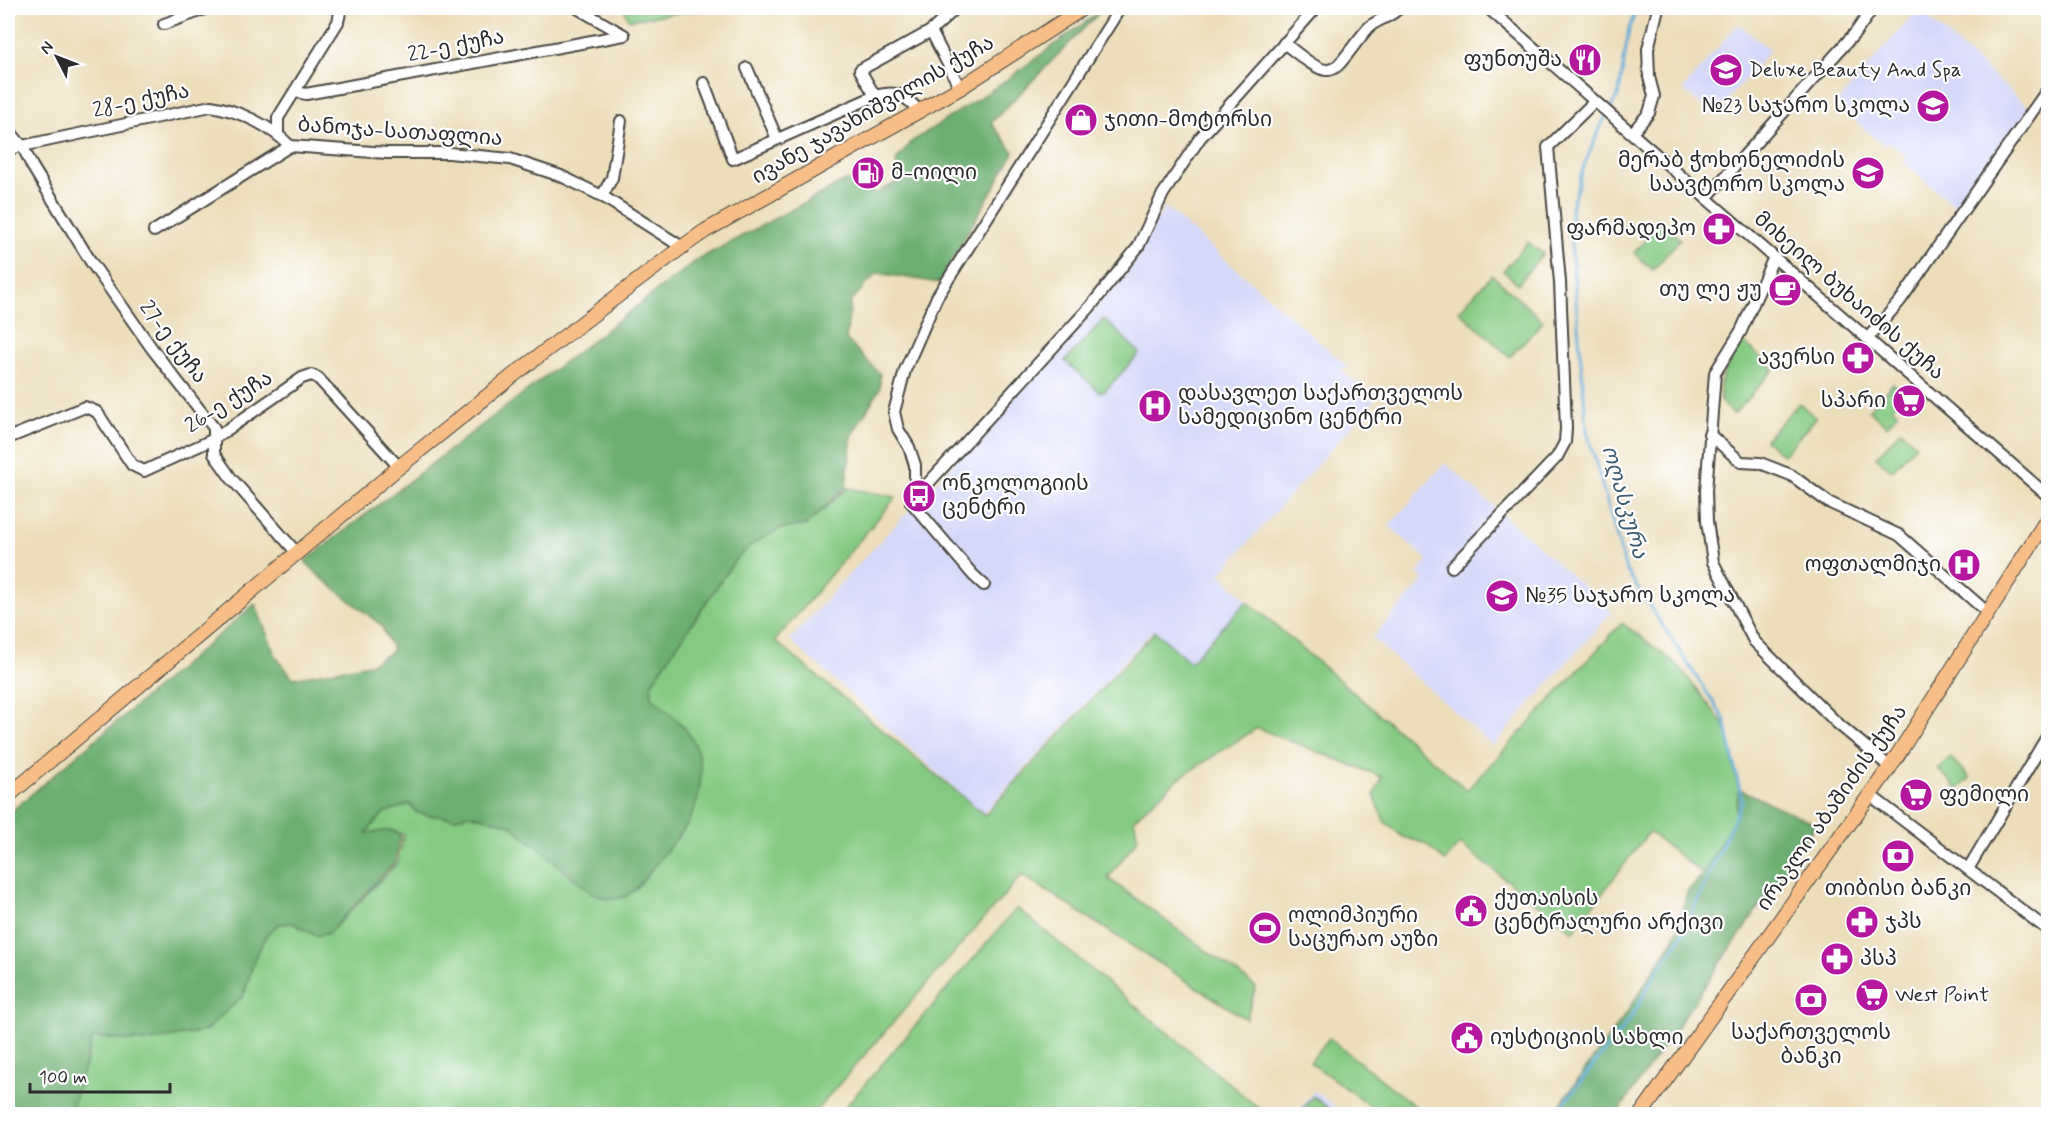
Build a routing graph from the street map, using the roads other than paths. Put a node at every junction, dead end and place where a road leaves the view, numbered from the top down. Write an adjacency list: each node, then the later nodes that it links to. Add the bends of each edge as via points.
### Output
1 (208, 8): 12 (street)
2 (340, 8): 19 (street, ბანოჯა-სათაფლია, via 338,22)
3 (578, 8): 19 (street, 22-ე ქუჩა, via 624,34 306,94)
4 (956, 8): 13 (street)
5 (1083, 8): 17 (main road, ივანე ჯავახიშვილის ქუჩა)
6 (1120, 8): 42 (street, via 937,297 905,370 894,412 897,429 915,465)
7 (1316, 8): 14 (street)
8 (1399, 8): 14 (street, via 1369,28 1338,68 1328,71 1312,65)
9 (1488, 8): 21 (street, მიხეილ ბუხაიძის ქუჩა)
10 (1658, 8): 25 (street, via 1648,49 1654,96 1650,112)
11 (1873, 8): 32 (street, via 1856,32)
12 (164, 24)
13 (931, 31): 17 (street); 20 (street, via 860,70)
14 (1284, 43): 42 (street, via 1200,138 1163,194 1138,248 1090,307)
15 (747, 68): 27 (street)
16 (704, 83): 27 (street, via 733,159)
17 (960, 88): 22 (main road, ივანე ჯავახიშვილის ქუჩა)
18 (2049, 89): 36 (street, via 1900,301)
19 (296, 92): 26 (street, ბანოჯა-სათაფლია, via 278,118)
20 (875, 96): 22 (street, via 898,94); 27 (street)
21 (1598, 104): 25 (street, მიხეილ ბუხაიძის ქუჩა); 45 (street, via 1548,147 1560,282 1565,442 1557,457)
22 (919, 111): 34 (main road, ივანე ჯავახიშვილის ქუჩა)
23 (621, 121): 31 (street, via 612,178)
24 (8, 132): 29 (street, 27-ე ქუჩა)
25 (1632, 133): 32 (street, მიხეილ ბუხაიძის ქუჩა)
26 (278, 134): 28 (street, ბანოჯა-სათაფლია); 29 (street, 28-ე ქუჩა, via 227,108 211,106)
27 (777, 139)
28 (290, 146): 31 (street, ბანოჯა-სათაფლია, via 510,159 561,176); 33 (street)
29 (23, 147): 30 (street, 28-ე ქუჩა); 39 (street, 27-ე ქუჩა, via 92,262 214,428)
30 (8, 149)
31 (602, 196): 34 (street, ბანოჯა-სათაფლია)
32 (1706, 198): 35 (street, მიხეილ ბუხაიძის ქუჩა)
33 (154, 231)
34 (682, 247): 40 (main road, ივანე ჯავახიშვილის ქუჩა)
35 (1774, 257): 36 (street, მიხეილ ბუხაიძის ქუჩა); 37 (street, via 1741,331 1715,373)
36 (1868, 338): 41 (street, მიხეილ ბუხაიძის ქუჩა)
37 (1709, 434): 47 (street, via 1741,462 1760,463 1791,475 1828,502 1899,535); 49 (street, via 1706,491 1713,562 1754,641 1838,723)
38 (8, 438): 39 (street, 26-ე ქუჩა, via 84,407 97,412 132,465 144,471)
39 (214, 439): 40 (street, 26-ე ქუჩა, via 311,375); 44 (street, 27-ე ქუჩა, via 214,454 231,478)
40 (399, 467): 44 (main road, ივანე ჯავახიშვილის ქუჩა)
41 (2049, 496)
42 (912, 501): 46 (street)
43 (2049, 518): 47 (main road, ირაკლი აბაშიძის ქუჩა)
44 (296, 552): 51 (main road, ივანე ჯავახიშვილის ქუჩა)
45 (1452, 567)
46 (984, 585)
47 (1988, 613): 49 (main road, ირაკლი აბაშიძის ქუჩა)
48 (2049, 735): 52 (street)
49 (1890, 766): 50 (main road, ირაკლი აბაშიძის ქუჩა)
50 (1870, 795): 52 (street); 54 (main road, ირაკლი აბაშიძის ქუჩა)
51 (8, 796)
52 (1968, 869): 53 (street)
53 (2049, 930)
54 (1641, 1114)

